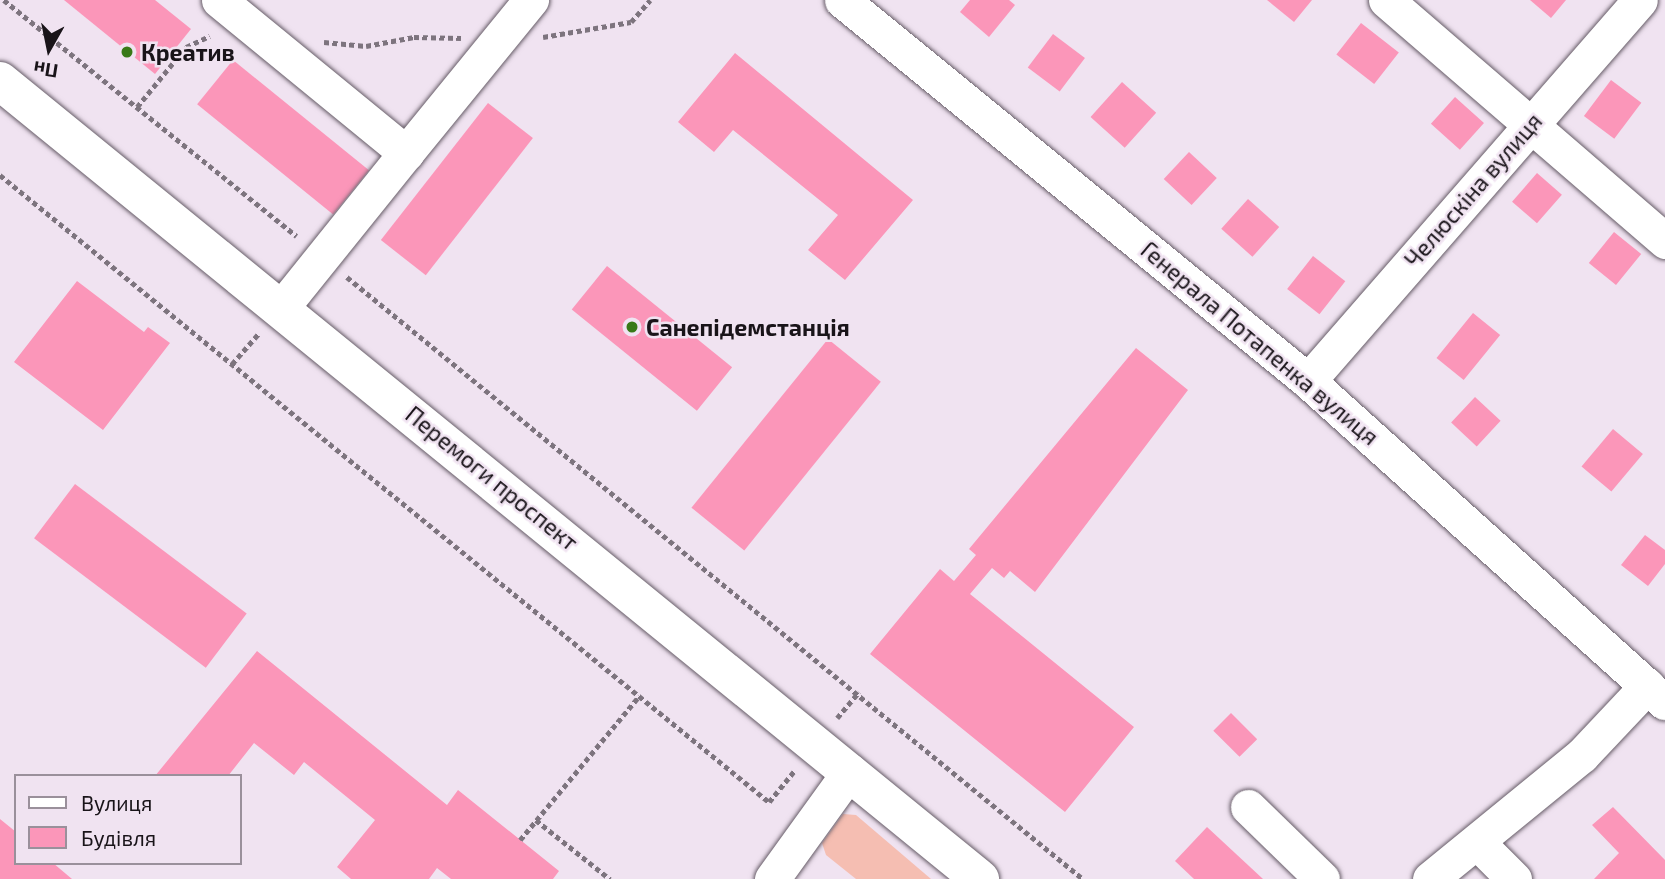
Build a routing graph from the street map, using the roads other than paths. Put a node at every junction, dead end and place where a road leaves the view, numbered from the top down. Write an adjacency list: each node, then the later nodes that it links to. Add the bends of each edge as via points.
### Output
1 (531, 0): 8 (street)
2 (842, 0): 11 (street, Генерала Потапенка вулиця)
3 (1386, 0): 7 (street)
4 (1640, 0): 7 (street, Челюскіна вулиця)
5 (232, 10): 8 (street)
6 (0, 81): 10 (main road, Перемоги проспект)
7 (1530, 124): 9 (street); 11 (street, Челюскіна вулиця)
8 (406, 153): 10 (street)
9 (1665, 241)
10 (282, 307): 13 (main road, Перемоги проспект)
11 (1308, 381): 12 (street, Генерала Потапенка вулиця)
12 (1656, 694): 15 (street)
13 (850, 771): 16 (street); 17 (main road, Перемоги проспект)
14 (1248, 807): 18 (street)
15 (1478, 844): 19 (street); 20 (street)
16 (779, 877)
17 (980, 879)
18 (1322, 879)
19 (1430, 879)
20 (1514, 879)

